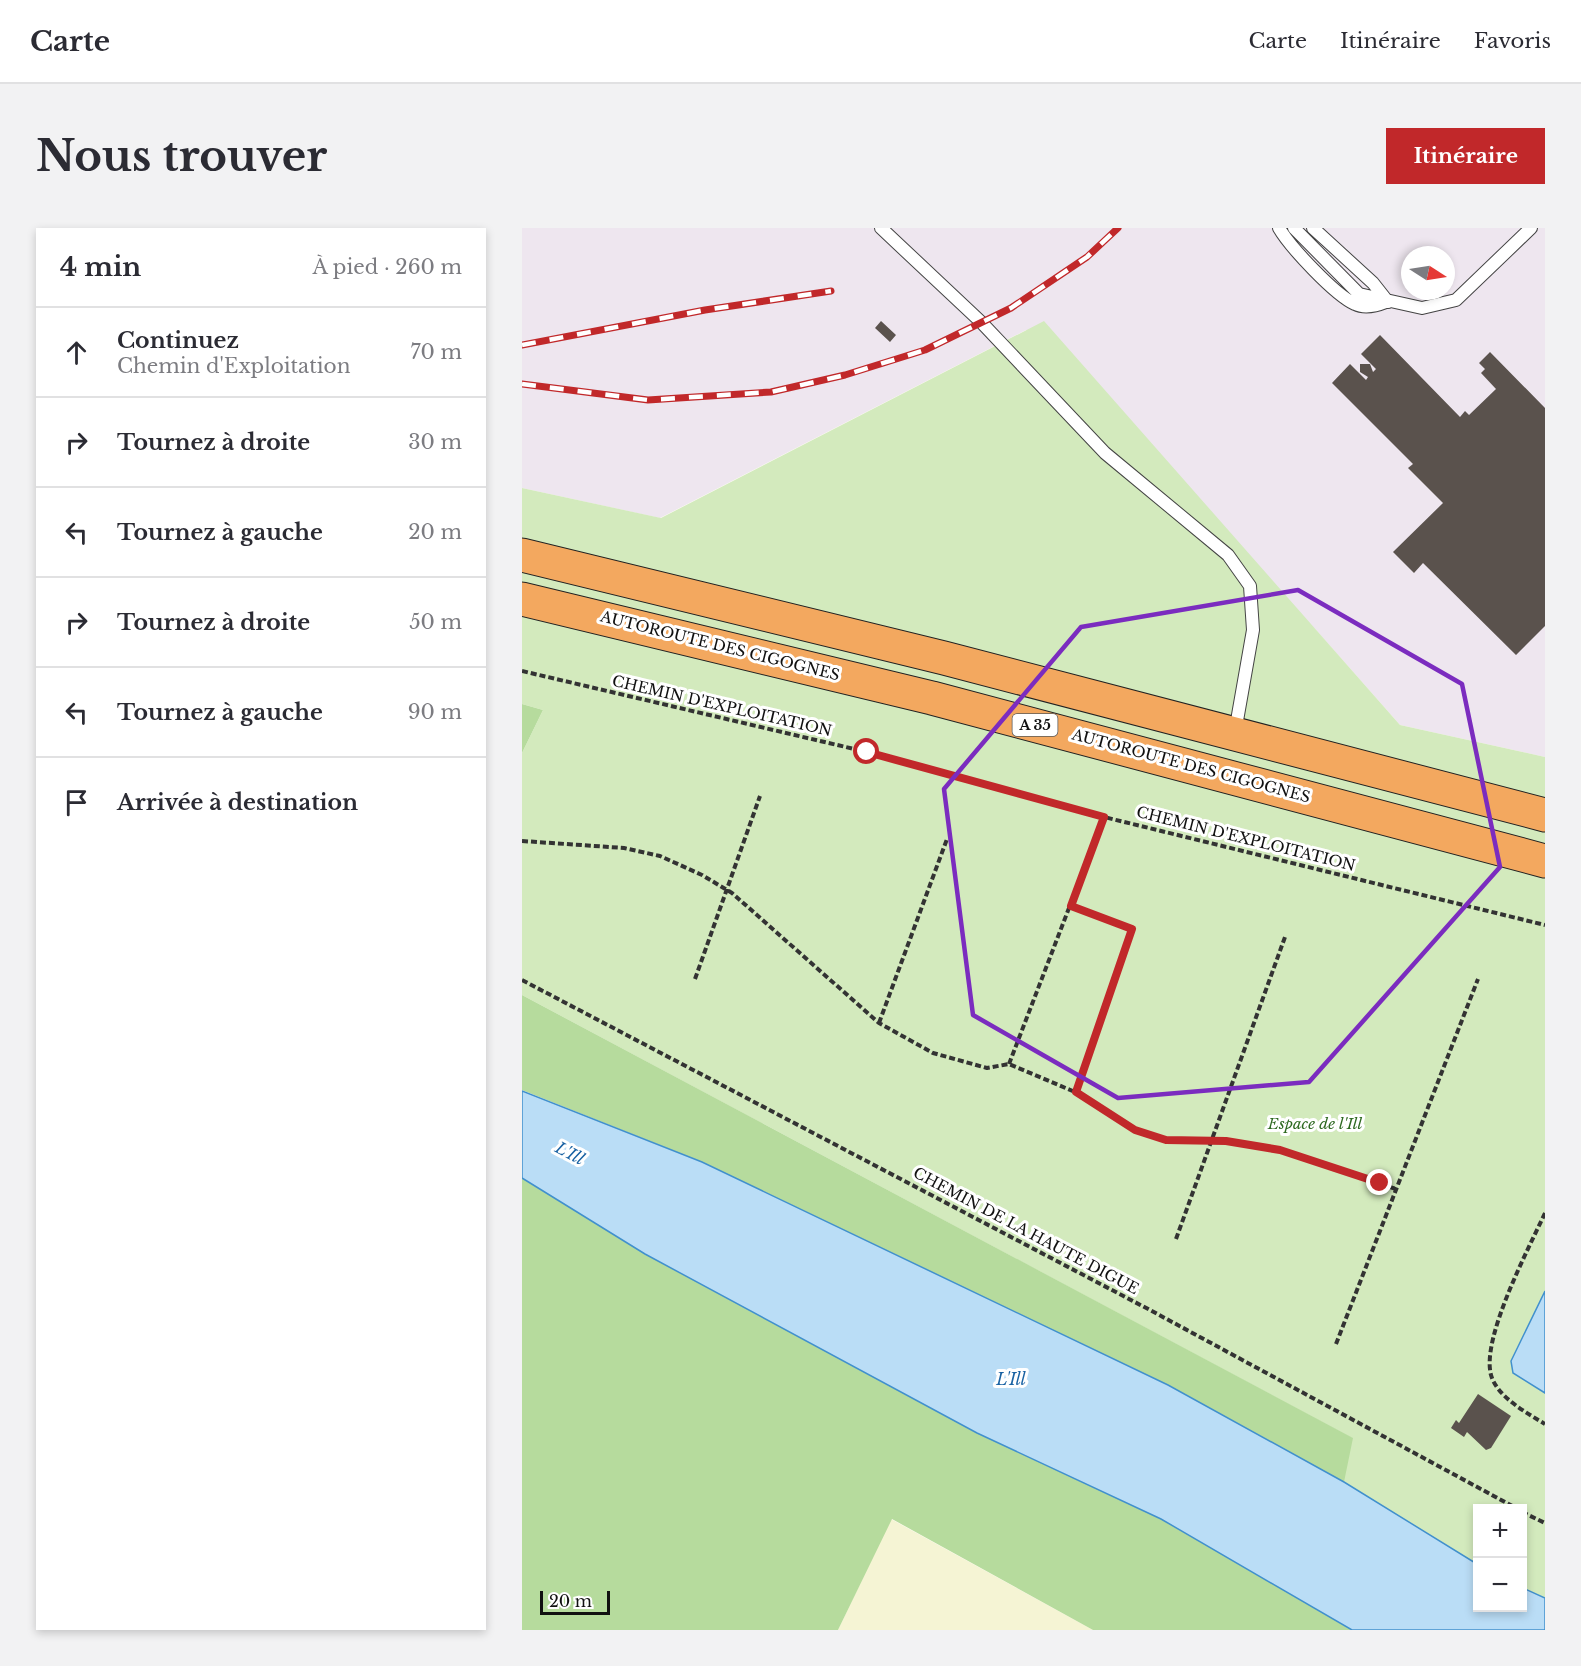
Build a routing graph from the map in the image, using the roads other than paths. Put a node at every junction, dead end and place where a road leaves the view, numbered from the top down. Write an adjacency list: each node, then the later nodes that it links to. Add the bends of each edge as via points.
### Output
1 (881, 228): 9 (lane, via 981,322 1105,453 1228,555 1250,586 1253,630)
2 (1279, 228): 6 (lane, via 1287,242 1354,304 1369,308)
3 (1294, 228): 6 (lane, via 1359,294)
4 (1313, 228): 6 (lane, via 1373,282)
5 (1531, 228): 6 (lane, via 1456,300 1422,308)
6 (1388, 302)
7 (522, 555): 9 (highway)
8 (522, 599): 11 (highway, AUTOROUTE DES CIGOGNES / A 35, via 932,698)
9 (1235, 732): 10 (highway)
10 (1545, 815)
11 (1545, 861)

